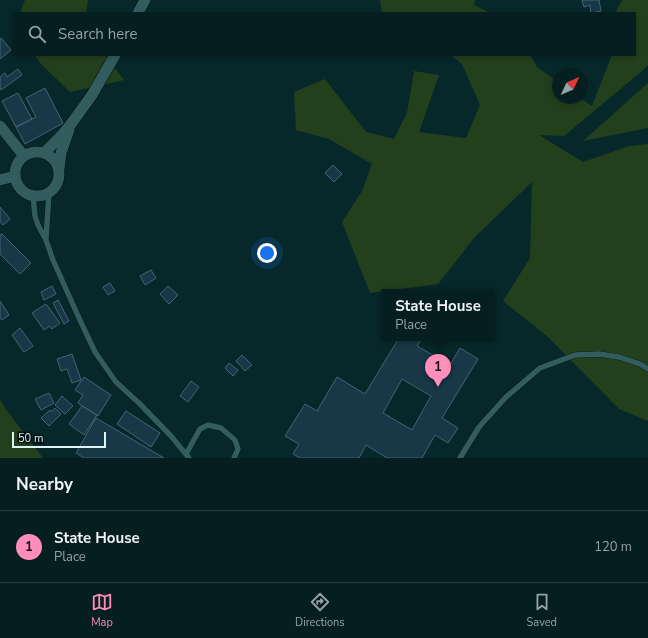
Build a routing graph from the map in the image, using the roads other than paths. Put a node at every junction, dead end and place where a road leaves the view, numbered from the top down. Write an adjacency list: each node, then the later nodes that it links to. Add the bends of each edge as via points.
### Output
1 (145, 0): 2 (street)
2 (139, 12)
3 (114, 56): 4 (street, via 92,95)
4 (71, 124): 6 (street); 8 (street, via 61,153)
5 (0, 126): 7 (street)
6 (44, 153): 7 (street, via 30,153); 8 (street, via 56,162)
7 (24, 156): 9 (street, via 19,161)
8 (59, 169): 11 (street, via 56,186)
9 (15, 176): 10 (street); 12 (street, via 20,189)
10 (0, 180)
11 (49, 193): 12 (street, via 44,196); 13 (lane)
12 (33, 196): 13 (lane, via 38,225)
13 (46, 240): 15 (lane, via 95,352 116,382 145,408)
14 (648, 369): 17 (lane, via 619,357 599,354 576,355 540,368 506,397 479,427)
15 (188, 456): 16 (lane, via 200,429 208,425 221,428 235,440 238,449)
16 (234, 458)
17 (460, 458)

